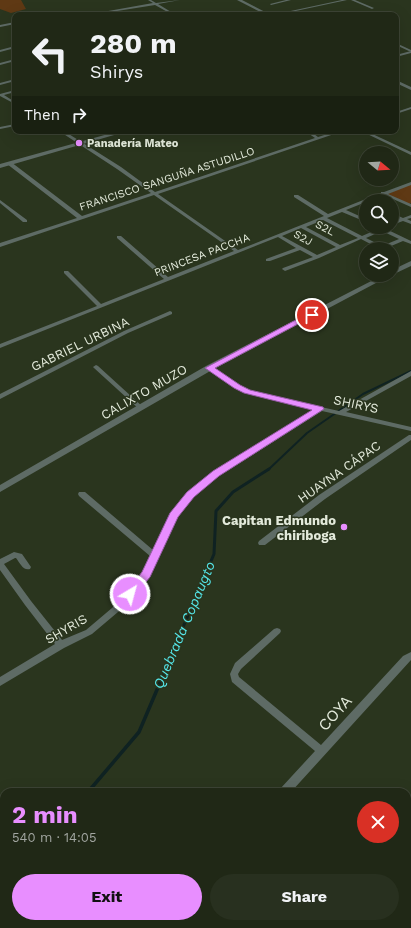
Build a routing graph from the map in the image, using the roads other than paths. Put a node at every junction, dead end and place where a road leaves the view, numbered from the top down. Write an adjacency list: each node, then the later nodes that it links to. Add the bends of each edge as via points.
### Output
1 (149, 0): 10 (street)
2 (178, 0): 10 (street)
3 (240, 0): 16 (street)
4 (290, 0): 7 (street)
5 (346, 0): 13 (street)
6 (352, 0): 12 (street)
7 (282, 2): 8 (street); 9 (street)
8 (271, 4)
9 (288, 4)
10 (155, 5): 14 (street); 15 (street)
11 (294, 7): 13 (street)
12 (373, 8)
13 (300, 9): 17 (street)
14 (107, 12)
15 (169, 12)
16 (264, 12)
17 (286, 12)
18 (9, 24): 19 (street); 20 (street); 21 (street)
19 (12, 24)
20 (0, 26)
21 (12, 26)
22 (399, 46): 25 (street)
23 (12, 49): 24 (street)
24 (0, 51)
25 (411, 52): 26 (street)
26 (399, 55)
27 (12, 61): 28 (street)
28 (0, 64)
29 (12, 81): 31 (street)
30 (399, 83): 32 (street)
31 (0, 84)
32 (411, 89)
33 (12, 93): 34 (street)
34 (0, 95): 35 (street)
35 (12, 102)
36 (411, 108): 37 (street)
37 (399, 111)
38 (12, 125): 39 (street)
39 (0, 128)
40 (66, 134): 48 (street)
41 (112, 134): 48 (street)
42 (311, 134): 47 (street)
43 (324, 134): 46 (street)
44 (333, 134): 46 (street, FRANCISCO SANGUÑA ASTUDILLO)
45 (369, 134): 49 (street)
46 (327, 136): 47 (street, FRANCISCO SANGUÑA ASTUDILLO)
47 (318, 139): 54 (street, FRANCISCO SANGUÑA ASTUDILLO)
48 (81, 143): 50 (street); 54 (street)
49 (411, 154)
50 (9, 163): 51 (street); 62 (street)
51 (0, 166)
52 (411, 183): 53 (street, PRINCESA PACCHA)
53 (383, 193): 58 (street)
54 (155, 194): 62 (street, FRANCISCO SANGUÑA ASTUDILLO); 82 (street)
55 (296, 196): 61 (street)
56 (0, 201): 66 (street)
57 (359, 204): 59 (street, PRINCESA PACCHA)
58 (411, 206)
59 (342, 210): 61 (street, PRINCESA PACCHA); 63 (street)
60 (411, 216): 65 (street)
61 (325, 217): 69 (street, PRINCESA PACCHA); 74 (street)
62 (80, 218): 79 (street, FRANCISCO SANGUÑA ASTUDILLO)
63 (359, 218)
64 (399, 218): 65 (street)
65 (403, 220): 67 (street); 68 (street)
66 (25, 221)
67 (399, 221)
68 (411, 223)
69 (301, 226): 72 (street, PRINCESA PACCHA); 80 (street, S2L)
70 (370, 234): 74 (street)
71 (393, 234): 75 (street)
72 (278, 236): 81 (street, S2J); 82 (street, PRINCESA PACCHA)
73 (119, 237): 89 (street)
74 (362, 238): 76 (street); 80 (street)
75 (403, 239): 77 (street); 78 (street)
76 (370, 242)
77 (396, 242)
78 (411, 242)
79 (0, 245)
80 (340, 247): 83 (street)
81 (300, 248): 83 (street, S2J); 84 (street)
82 (237, 251): 89 (street, PRINCESA PACCHA)
83 (318, 257): 86 (street)
84 (268, 260)
85 (411, 263): 87 (street)
86 (285, 269)
87 (399, 269)
88 (66, 272): 91 (street)
89 (167, 279): 91 (street, PRINCESA PACCHA)
90 (375, 282): 95 (street, CALIXTO MUZO)
91 (100, 306): 93 (street, PRINCESA PACCHA)
92 (170, 313): 97 (street, GABRIEL URBINA, via 119,335)
93 (0, 346)
94 (96, 367): 98 (street)
95 (209, 368): 98 (street, CALIXTO MUZO); 99 (street, SHIRYS, via 247,392)
96 (411, 373): 100 (street)
97 (0, 396)
98 (141, 408): 103 (street, CALIXTO MUZO)
99 (320, 409): 100 (street, SHIRYS); 106 (street, SHYRIS, via 216,474 190,494 174,515)
100 (341, 412): 101 (street, SHIRYS)
101 (411, 429)
102 (411, 437): 105 (street, HUAYNA CÁPAC, via 322,497)
103 (0, 489)
104 (82, 494): 106 (street)
105 (262, 543)
106 (154, 554): 110 (street, SHYRIS, via 146,574 115,610 89,632)
107 (0, 564): 108 (street, via 14,555 19,556); 110 (street)
108 (27, 567)
109 (277, 631): 113 (street, via 238,666 234,679)
110 (61, 645): 112 (street, SHYRIS)
111 (411, 656): 113 (street, COYA)
112 (0, 682)
113 (322, 751): 114 (street, COYA)
114 (288, 788)

